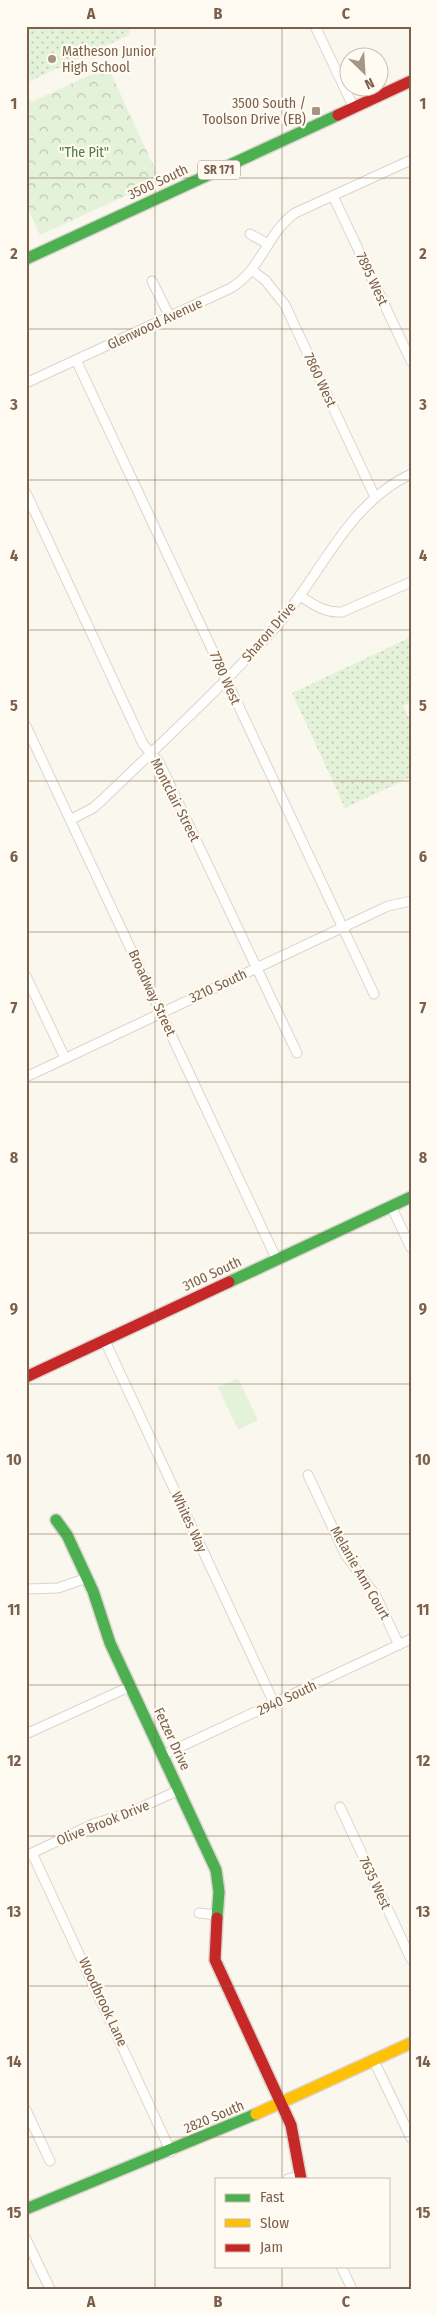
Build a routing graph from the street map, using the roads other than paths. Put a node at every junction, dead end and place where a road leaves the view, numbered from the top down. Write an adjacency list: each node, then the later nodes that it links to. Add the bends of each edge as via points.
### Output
1 (315, 26): 3 (street)
2 (411, 81): 3 (street, 3500 South / SR 171)
3 (354, 108): 8 (street, 3500 South / SR 171)
4 (411, 160): 5 (street, Glenwood Avenue)
5 (333, 196): 7 (street, Glenwood Avenue, via 295,213); 13 (street, 7895 West)
6 (250, 234): 7 (street)
7 (268, 244): 9 (street, Glenwood Avenue)
8 (26, 259)
9 (253, 271): 11 (street, Glenwood Avenue, via 231,288); 17 (street, 7860 West, via 265,280 285,305)
10 (152, 281): 11 (street)
11 (170, 317): 12 (street, Glenwood Avenue)
12 (76, 360): 14 (street, Glenwood Avenue); 20 (street, 7780 West)
13 (411, 361)
14 (26, 383)
15 (411, 474): 17 (street, Sharon Drive)
16 (26, 493): 22 (street, Montclair Street, via 143,744)
17 (375, 497): 19 (street, Sharon Drive, via 346,528)
18 (411, 582): 19 (street, via 342,612 320,609)
19 (300, 596): 20 (street, Sharon Drive, via 275,628)
20 (226, 679): 22 (street, Sharon Drive); 25 (street, 7780 West)
21 (26, 726): 23 (street, Broadway Street)
22 (151, 752): 23 (street, Sharon Drive, via 93,808); 26 (street, Montclair Street, via 159,762)
23 (70, 820): 29 (street, Broadway Street)
24 (411, 901): 25 (street, 3210 South, via 388,906)
25 (343, 927): 26 (street, 3210 South); 28 (street, 7780 West)
26 (256, 968): 29 (street, 3210 South); 30 (street, Montclair Street)
27 (26, 976): 31 (street)
28 (374, 994)
29 (161, 1013): 31 (street, 3210 South); 36 (street, Broadway Street)
30 (297, 1054)
31 (65, 1058): 32 (street, 3210 South)
32 (26, 1077)
33 (411, 1197): 34 (street, 3100 South)
34 (391, 1206): 35 (street); 36 (street, 3100 South)
35 (411, 1248)
36 (277, 1260): 37 (street, 3100 South)
37 (105, 1341): 38 (street, 3100 South); 46 (street, Whites Way)
38 (26, 1378)
39 (308, 1475): 44 (street, Melanie Ann Court, via 345,1554 376,1596)
40 (56, 1520): 41 (street, Fetzer Drive, via 67,1535)
41 (87, 1578): 42 (street, via 58,1588); 45 (street, Fetzer Drive)
42 (26, 1589)
43 (411, 1639): 44 (street, 2940 South)
44 (399, 1645): 46 (street, 2940 South)
45 (131, 1686): 47 (street); 48 (street, Fetzer Drive)
46 (274, 1703): 48 (street, 2940 South)
47 (26, 1734)
48 (163, 1755): 49 (street, Fetzer Drive)
49 (179, 1790): 51 (street, Olive Brook Drive, via 129,1813 93,1824); 53 (street, Fetzer Drive, via 219,1880)
50 (340, 1807): 54 (street, 7635 West)
51 (29, 1855): 60 (street, Woodbrook Lane)
52 (199, 1913): 53 (street)
53 (217, 1915): 57 (street, Fetzer Drive, via 213,1933 215,1960)
54 (411, 1958)
55 (411, 2043): 56 (street, 2820 South)
56 (374, 2061): 57 (street, 2820 South); 59 (street)
57 (280, 2105): 60 (street, 2820 South); 62 (street, Fetzer Drive, via 296,2140)
58 (26, 2110): 61 (street)
59 (411, 2138)
60 (171, 2152): 63 (street, 2820 South)
61 (50, 2161)
62 (296, 2178)
63 (26, 2209)
64 (26, 2239): 66 (street)
65 (343, 2268): 67 (street)
66 (50, 2289)
67 (352, 2289)

